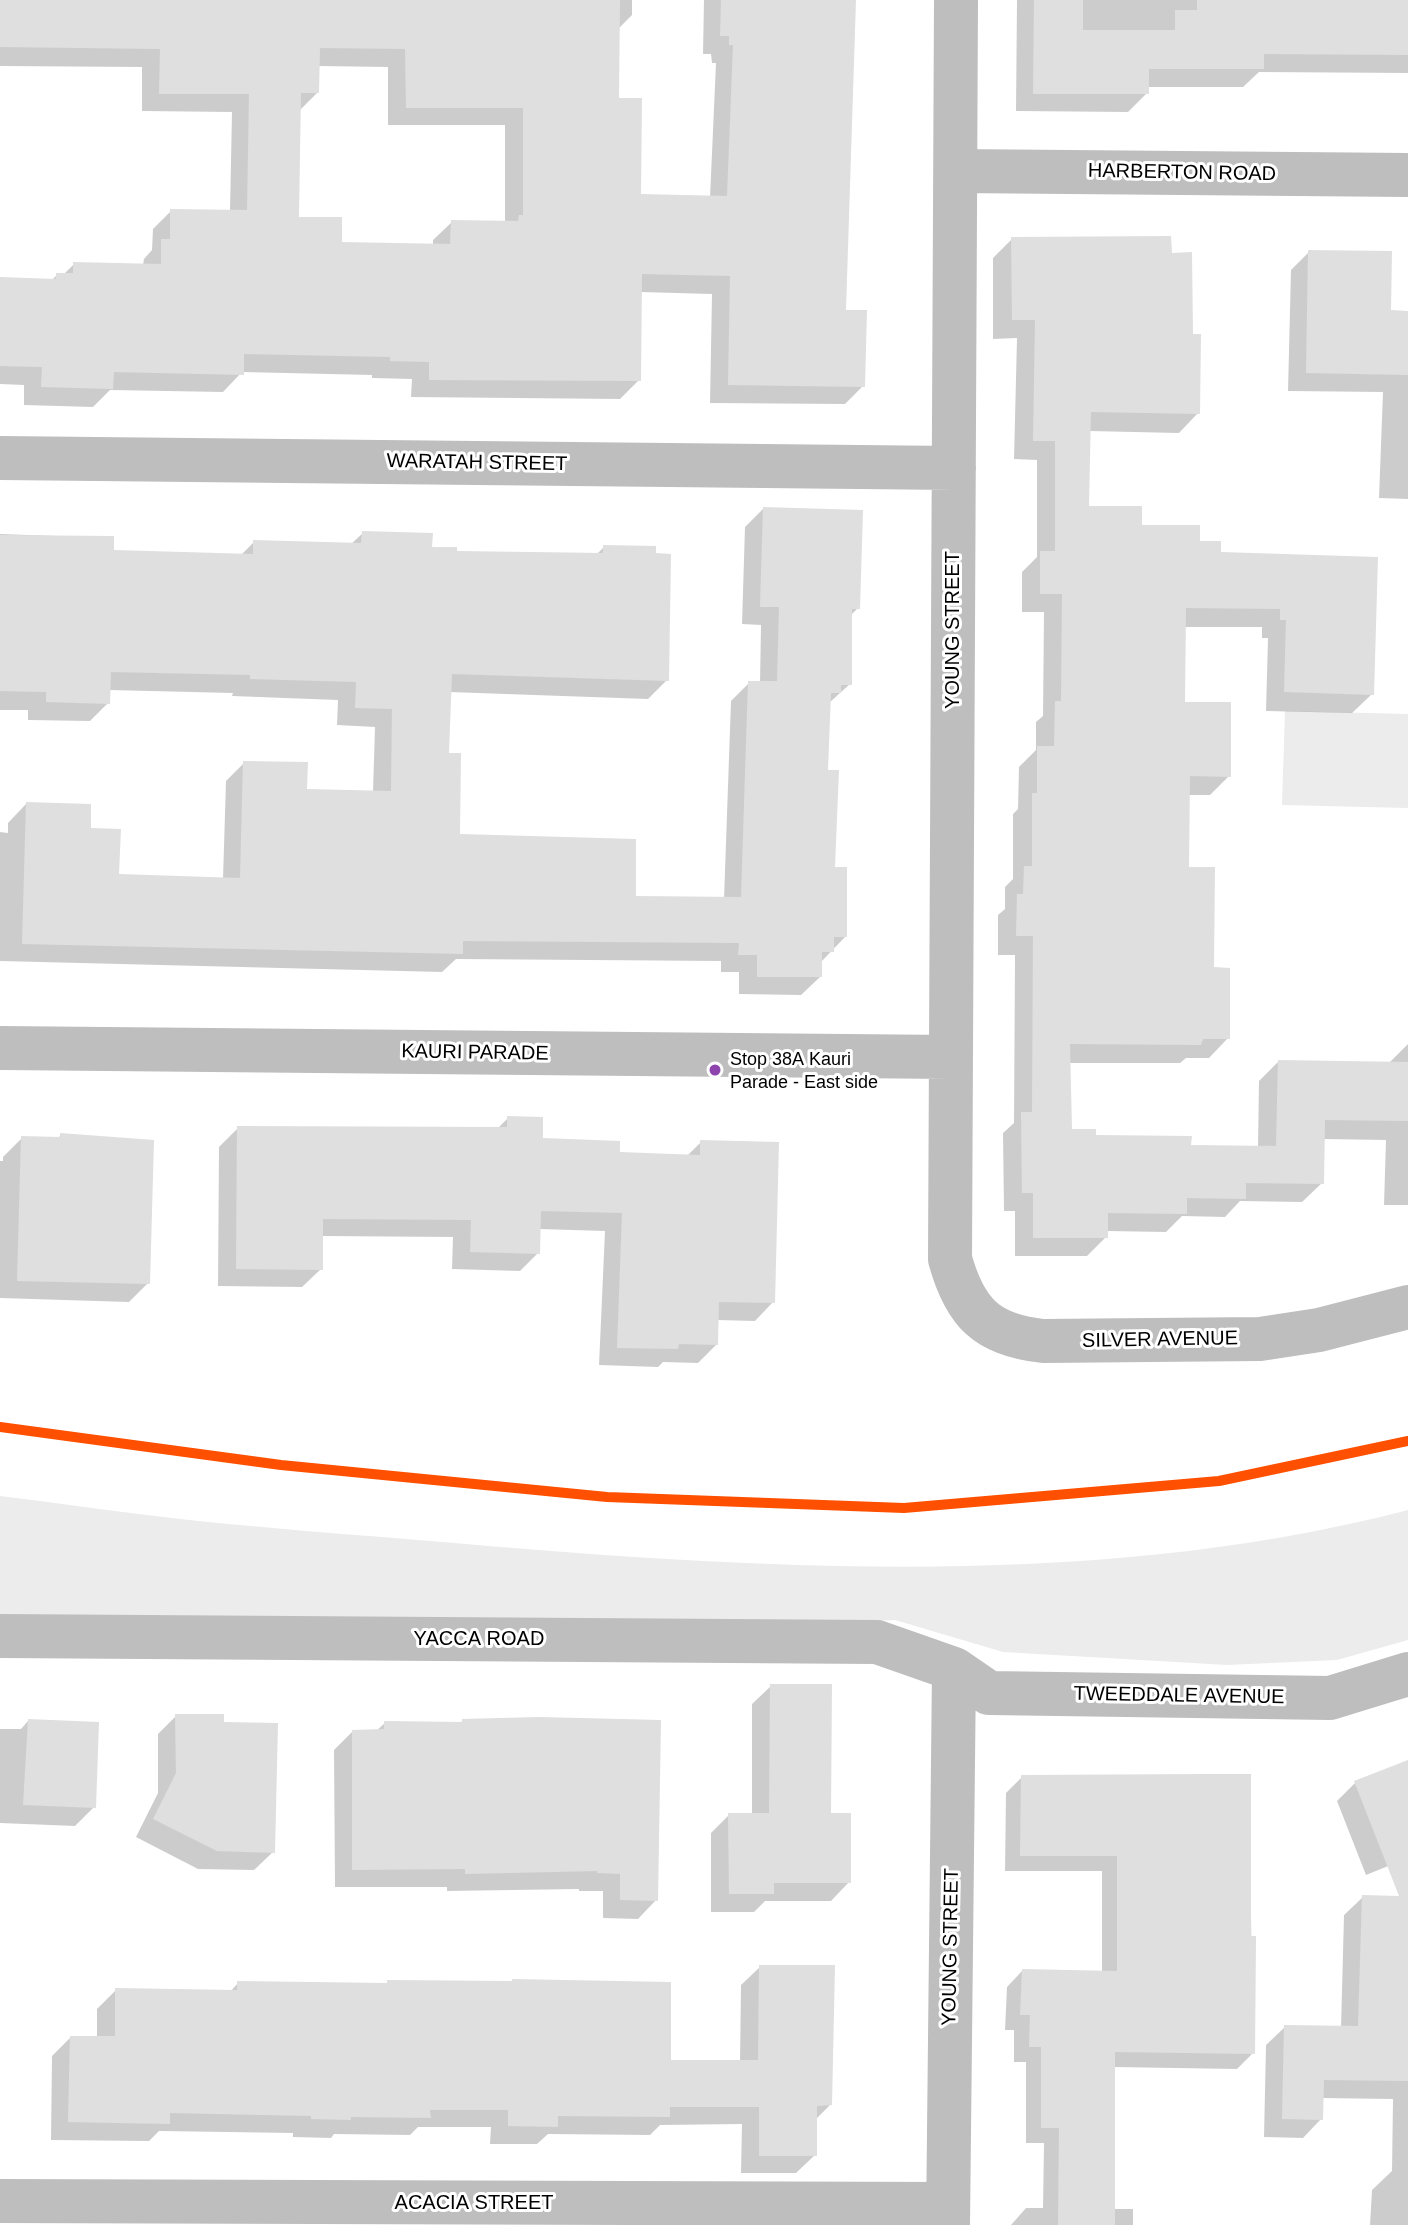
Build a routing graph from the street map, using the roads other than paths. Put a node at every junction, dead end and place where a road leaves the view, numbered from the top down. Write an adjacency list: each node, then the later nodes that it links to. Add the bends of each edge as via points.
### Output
1 (956, 0): 2 (street, YOUNG STREET)
2 (956, 171): 3 (street, HARBERTON ROAD); 5 (street, YOUNG STREET)
3 (1408, 175)
4 (0, 458): 5 (street, WARATAH STREET)
5 (954, 468): 7 (street, YOUNG STREET)
6 (0, 1048): 7 (street, KAURI PARADE)
7 (951, 1057): 8 (street, YOUNG STREET)
8 (950, 1259): 9 (street, SILVER AVENUE, via 958,1288 976,1313 1017,1338 1043,1341 1260,1339)
9 (1408, 1307)
10 (0, 1636): 11 (street, YACCA ROAD, via 877,1642)
11 (954, 1669): 12 (street, TWEEDDALE AVENUE, via 989,1693 1330,1698); 14 (street, YOUNG STREET)
12 (1408, 1674)
13 (0, 2201): 14 (street, ACACIA STREET)
14 (948, 2214)

